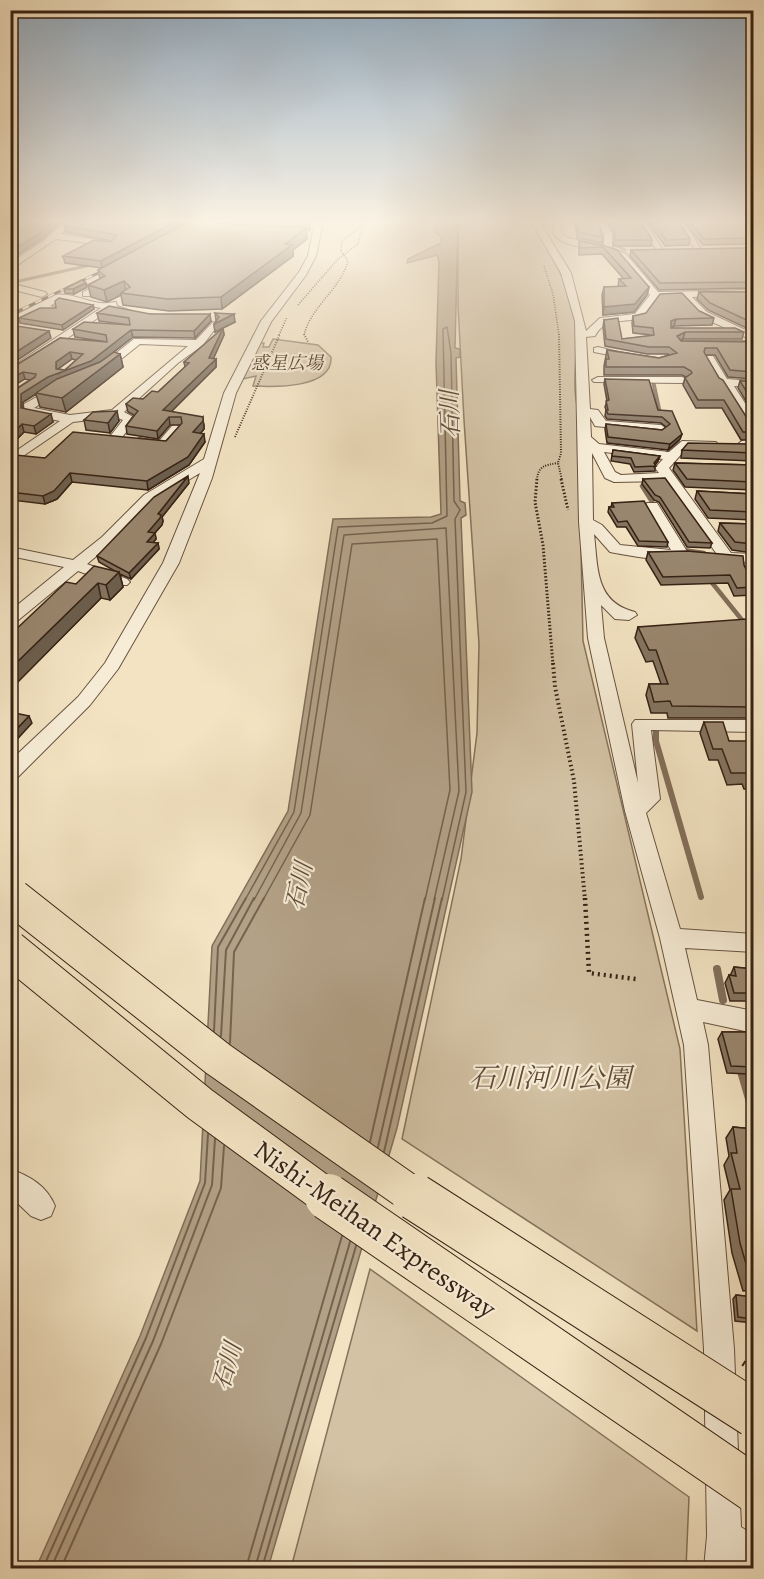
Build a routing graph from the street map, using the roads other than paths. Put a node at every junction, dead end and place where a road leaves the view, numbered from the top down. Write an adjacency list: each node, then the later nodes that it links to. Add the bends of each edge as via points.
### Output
1 (84, 295): 8 (street)
2 (286, 295): 52 (street, via 266,321 230,393)
3 (573, 295): 24 (street)
4 (685, 295): 5 (street); 6 (street); 10 (street)
5 (696, 295)
6 (655, 296): 24 (street, via 639,316 625,324 601,320)
7 (125, 298): 12 (street)
8 (75, 299): 9 (street, via 58,297); 12 (street)
9 (40, 307): 13 (street); 17 (street)
10 (697, 307): 11 (street); 18 (street)
11 (717, 307)
12 (106, 308): 14 (street); 15 (street)
13 (62, 310)
14 (149, 314)
15 (88, 317): 20 (street); 25 (street)
16 (215, 318): 28 (street)
17 (10, 322)
18 (721, 322): 19 (street); 21 (street)
19 (753, 322)
20 (104, 327)
21 (737, 330): 22 (street); 26 (street)
22 (706, 331)
23 (43, 332): 25 (street)
24 (586, 334): 29 (street); 40 (street)
25 (62, 338): 27 (street); 31 (street)
26 (753, 338)
27 (81, 343)
28 (199, 343): 36 (street, via 138,341); 41 (street)
29 (598, 350): 33 (street); 34 (street, via 599,376 685,384)
30 (10, 354): 31 (street)
31 (33, 358): 35 (street)
32 (709, 358): 38 (street, via 723,382)
33 (647, 359)
34 (672, 366)
35 (10, 374)
36 (92, 375)
37 (76, 382): 42 (street, via 55,389 28,407 29,411)
38 (729, 384): 39 (street); 43 (street)
39 (753, 384)
40 (582, 411): 45 (street, via 594,413 604,425); 48 (street)
41 (116, 413): 42 (street); 44 (street, via 131,419 110,438 162,445)
42 (70, 419): 46 (street)
43 (753, 428)
44 (176, 429)
45 (661, 429)
46 (50, 434): 47 (street); 51 (street)
47 (76, 434)
48 (584, 438): 49 (street); 58 (street)
49 (595, 447): 54 (street); 54 (street, via 610,475 620,479)
50 (743, 448): 54 (street, via 682,445)
51 (10, 461)
52 (210, 461): 65 (street, via 149,498); 71 (street, via 171,563 112,664 84,701)
53 (687, 465): 54 (street)
54 (669, 466): 55 (street)
55 (681, 493): 56 (street); 59 (street)
56 (702, 494)
57 (652, 506): 62 (street)
58 (578, 519): 62 (street, via 597,528 615,549); 67 (street)
59 (703, 524): 60 (street); 63 (street)
60 (723, 525)
61 (10, 551): 65 (street)
62 (694, 554): 63 (street)
63 (728, 558): 64 (street)
64 (753, 559)
65 (76, 565): 66 (street); 69 (street)
66 (122, 582)
67 (590, 585): 68 (street, via 621,616); 72 (street, via 596,638)
68 (629, 615)
69 (10, 619)
70 (753, 726): 72 (street, via 641,724 650,799)
71 (10, 773)
72 (636, 811): 74 (street)
73 (10, 895): 81 (highway, Nishi-Meihan Expressway, bridge, via 218,1059 398,1186)
74 (672, 938): 75 (street); 77 (street)
75 (753, 943)
76 (10, 949): 82 (highway, Nishi-Meihan Expressway, bridge, via 200,1104 382,1237)
77 (688, 1010): 78 (street); 83 (street, via 696,1045 712,1227 719,1349)
78 (753, 1022)
79 (10, 1182): 80 (street, via 21,1186)
80 (40, 1206)
81 (753, 1414)
82 (753, 1489)
83 (722, 1552): 84 (street)
84 (753, 1556)

